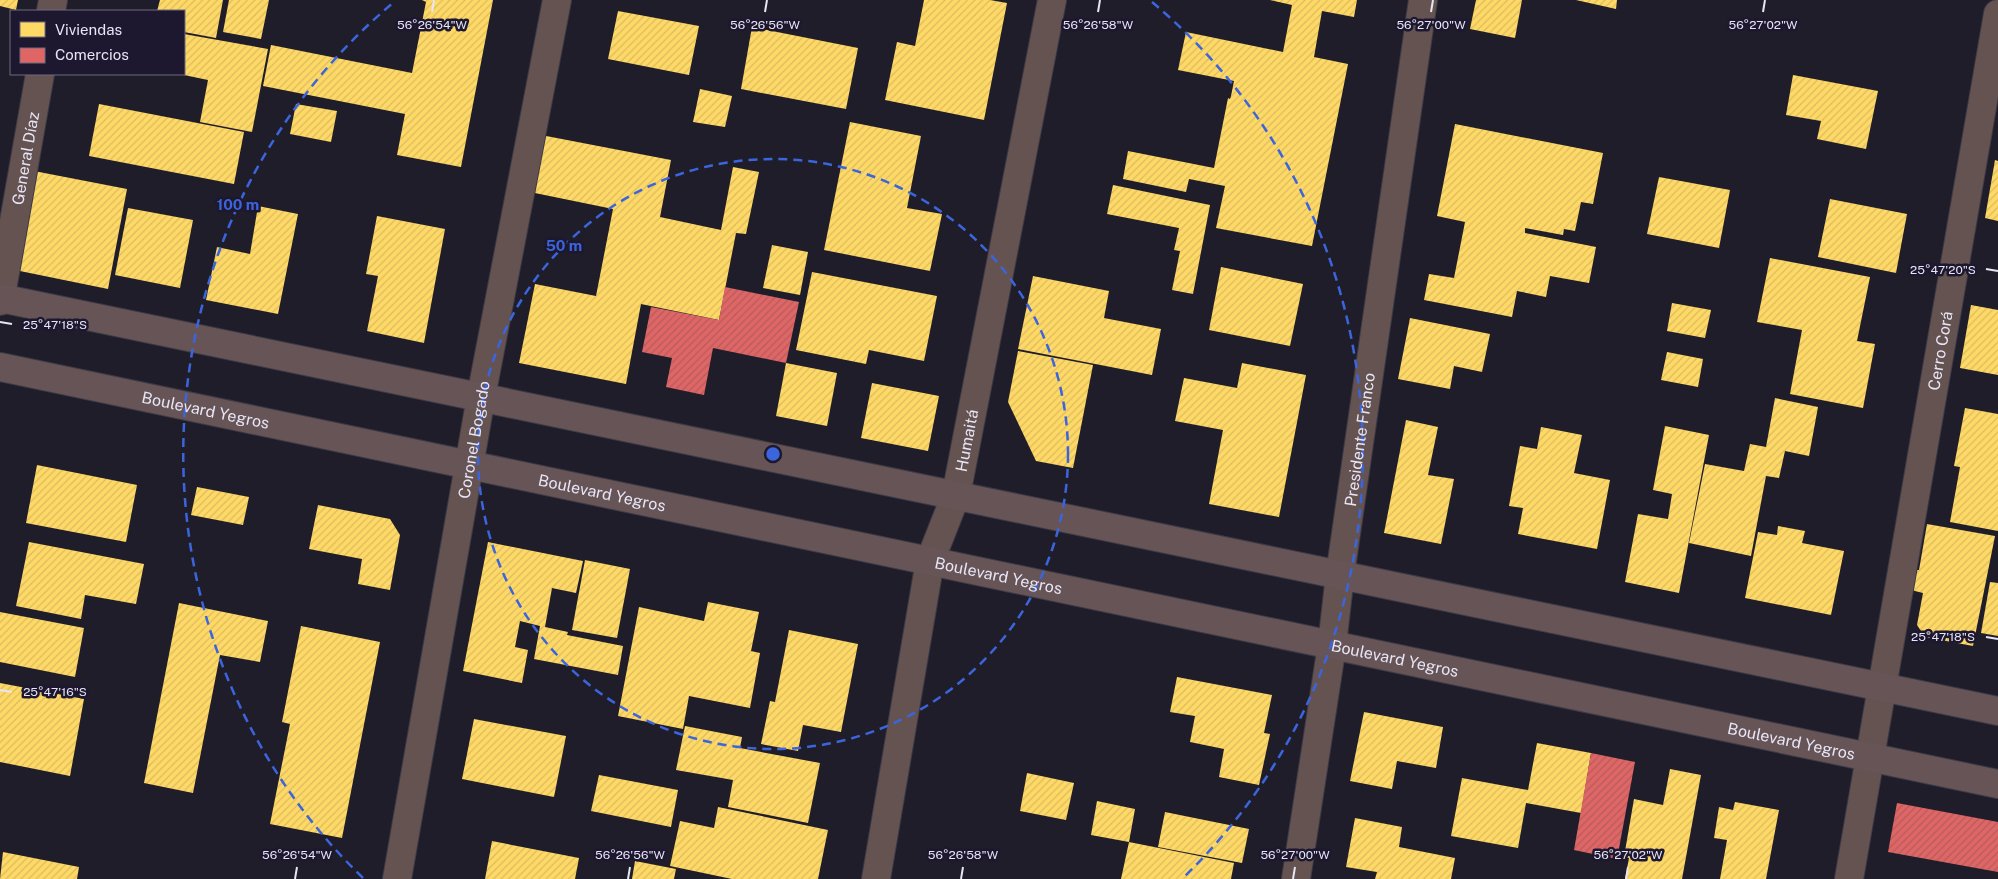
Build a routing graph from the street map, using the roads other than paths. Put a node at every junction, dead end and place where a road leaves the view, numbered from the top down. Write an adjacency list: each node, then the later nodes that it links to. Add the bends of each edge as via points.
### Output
1 (557, 0): 8 (street, Coronel Bogado)
2 (1052, 0): 10 (street, Humaitá)
3 (1423, 0): 12 (street, Presidente Franco)
4 (1998, 14): 14 (street, Cerro Corá)
5 (40, 75): 6 (street, General Díaz)
6 (0, 299): 8 (main road)
7 (0, 367): 9 (main road, Boulevard Yegros)
8 (481, 397): 9 (street, Coronel Bogado); 10 (main road)
9 (470, 465): 11 (main road, Boulevard Yegros); 18 (street, Coronel Bogado)
10 (956, 495): 11 (street, Humaitá); 12 (main road)
11 (930, 561): 13 (main road, Boulevard Yegros); 19 (street, Humaitá)
12 (1340, 575): 13 (street, Presidente Franco); 14 (main road)
13 (1332, 645): 16 (main road, Boulevard Yegros); 20 (street, Presidente Franco)
14 (1882, 687): 15 (main road); 16 (street, Cerro Corá)
15 (1998, 711)
16 (1870, 757): 17 (main road, Boulevard Yegros); 21 (street, Cerro Corá)
17 (1998, 784)
18 (397, 879)
19 (876, 879)
20 (1296, 879)
21 (1849, 879)

